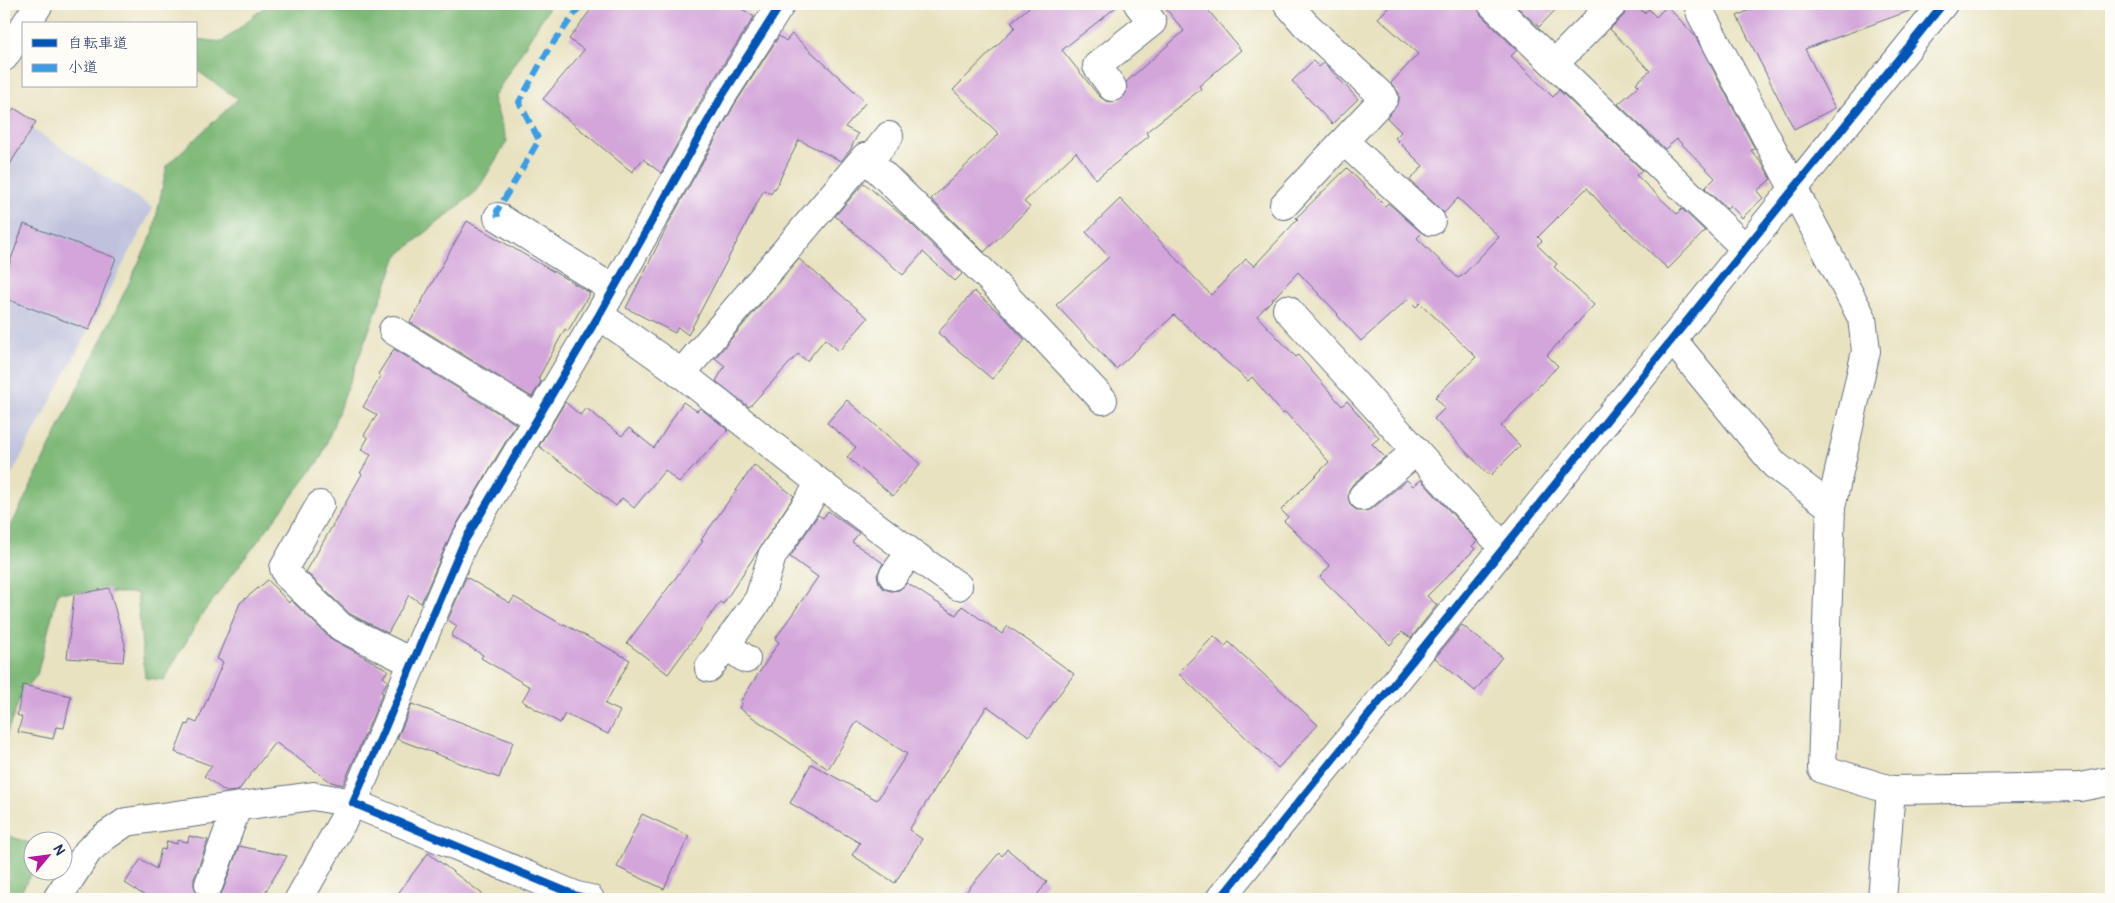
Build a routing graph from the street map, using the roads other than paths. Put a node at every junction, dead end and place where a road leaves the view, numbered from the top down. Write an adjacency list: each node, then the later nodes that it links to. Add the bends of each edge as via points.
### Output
1 (39, 4): 8 (street)
2 (781, 4): 22 (street, via 722,96)
3 (1138, 4): 13 (street, via 1152,22)
4 (1492, 4): 12 (street)
5 (1613, 4): 12 (street)
6 (1698, 4): 17 (street)
7 (1943, 4): 17 (street)
8 (27, 22)
9 (1295, 23): 15 (street, via 1384,98)
10 (22, 30): 11 (street)
11 (4, 57)
12 (1555, 64): 21 (street)
13 (1097, 67)
14 (889, 136): 16 (street)
15 (1345, 142): 18 (street); 20 (street)
16 (869, 160): 27 (street, via 865,157); 28 (street, via 990,280)
17 (1794, 188): 21 (street); 34 (street, via 1862,318 1866,351)
18 (1284, 205)
19 (498, 217): 22 (street)
20 (1431, 221)
21 (1745, 248): 26 (street)
22 (613, 289): 24 (street)
23 (1287, 309): 30 (street)
24 (599, 315): 27 (street); 29 (street)
25 (393, 330): 29 (street)
26 (1672, 339): 34 (street, via 1776,465); 35 (street)
27 (681, 374): 31 (street)
28 (1103, 400)
29 (538, 418): 39 (street, via 464,542)
30 (1416, 451): 32 (street); 35 (street)
31 (820, 484): 36 (street); 40 (street, via 772,556 759,599 736,652)
32 (1362, 496)
33 (320, 506): 39 (street, via 284,568 287,576 341,627)
34 (1831, 507): 42 (street, via 1822,769)
35 (1504, 548): 49 (street)
36 (910, 553): 37 (street); 38 (street)
37 (894, 576)
38 (958, 586)
39 (413, 663): 43 (street)
40 (709, 668)
41 (2111, 781): 42 (street, via 2080,787)
42 (1891, 790): 50 (street)
43 (353, 803): 44 (street, via 313,796); 47 (street); 48 (street)
44 (237, 807): 45 (street); 46 (street, via 126,822 88,851)
45 (209, 884)
46 (57, 899)
47 (299, 899)
48 (590, 899)
49 (1220, 899)
50 (1882, 899)

